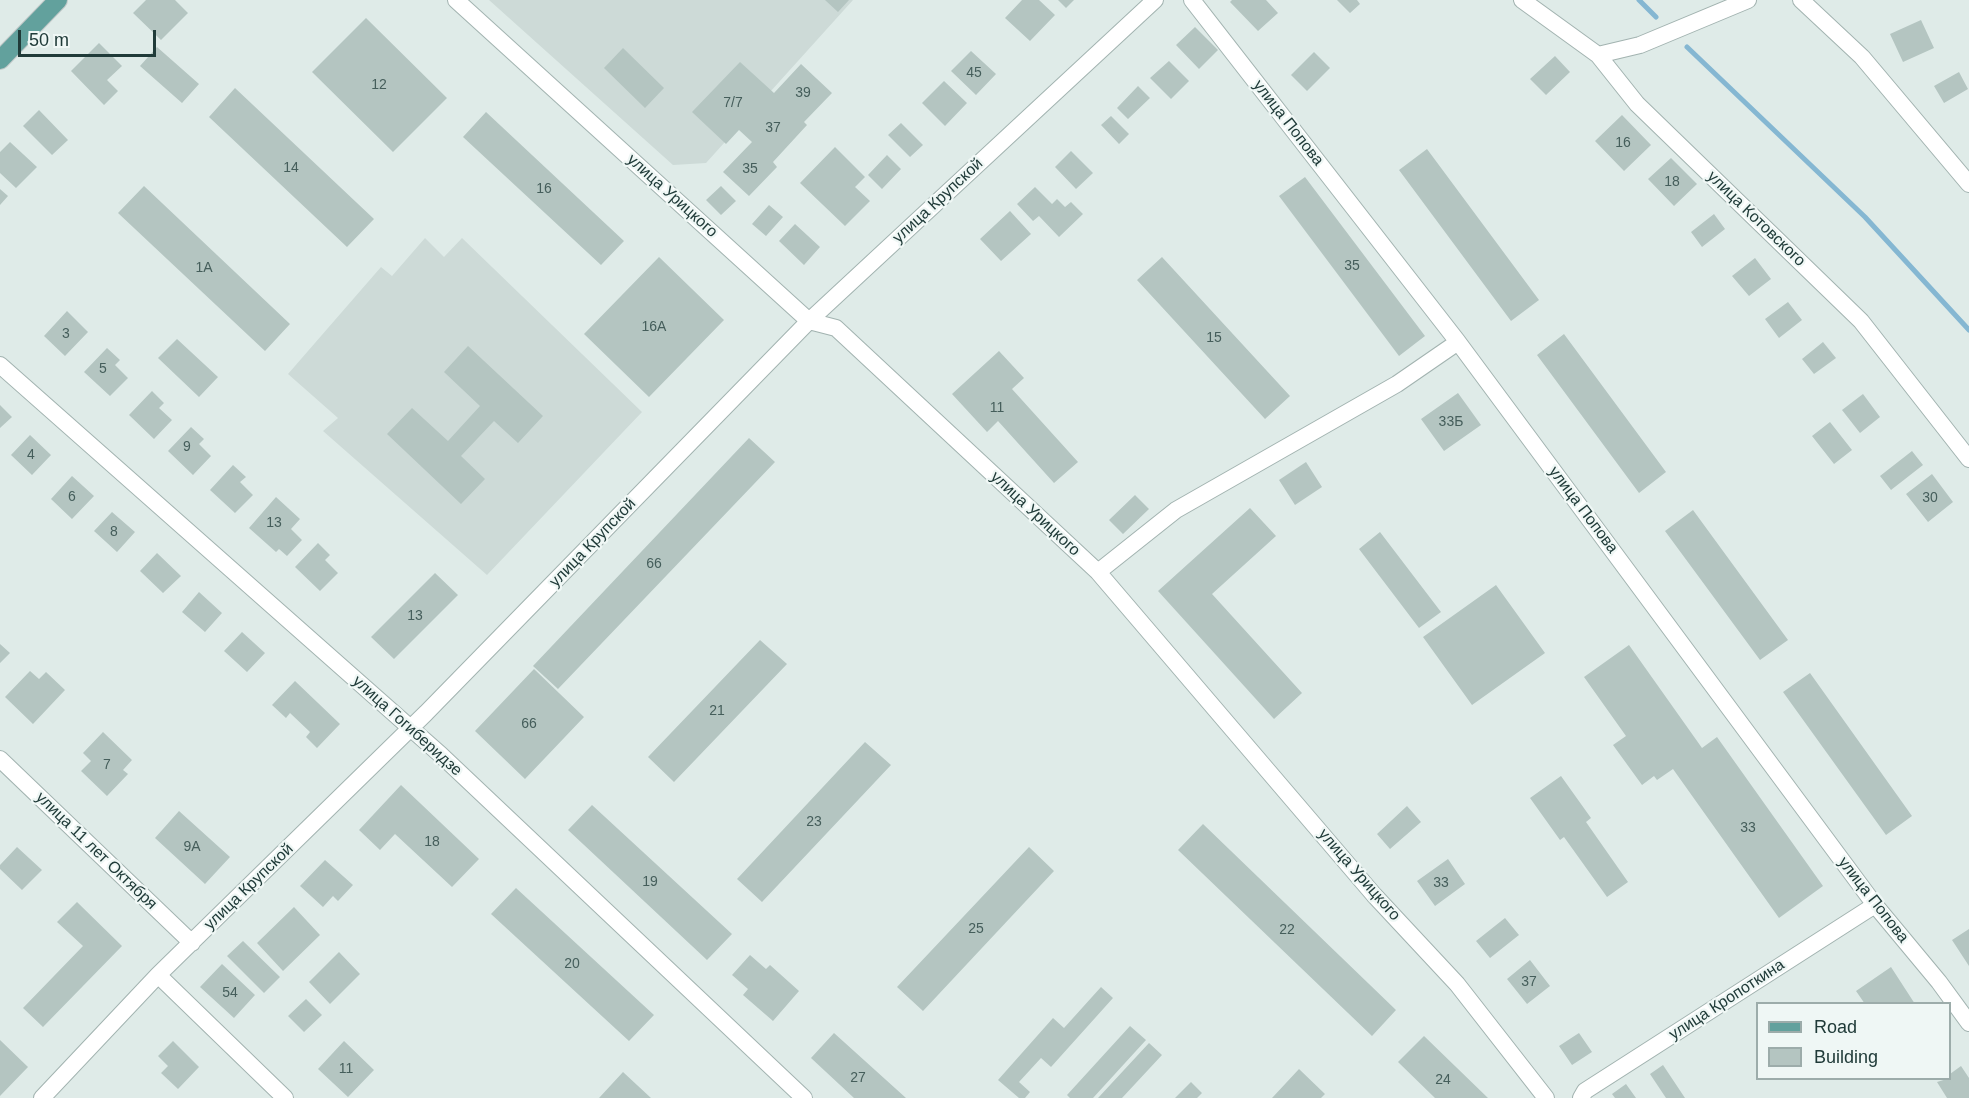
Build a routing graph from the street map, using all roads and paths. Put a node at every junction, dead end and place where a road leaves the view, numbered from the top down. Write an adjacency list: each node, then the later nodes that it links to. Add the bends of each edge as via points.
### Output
1 (58, 0): 9 (main road)
2 (456, 0): 11 (street, улица Урицкого)
3 (1155, 0): 11 (street, улица Крупской)
4 (1192, 0): 12 (street, улица Попова)
5 (1522, 0): 8 (street, улица Котовского)
6 (1748, 0): 8 (street, via 1640,45)
7 (1801, 0): 10 (street, via 1862,57)
8 (1598, 56): 14 (street, улица Котовского, via 1637,104 1861,321)
9 (0, 60)
10 (1969, 184)
11 (809, 321): 15 (street, улица Урицкого, via 836,328); 16 (street, улица Крупской)
12 (1458, 342): 15 (street, via 1397,384 1176,510); 18 (street, улица Попова)
13 (0, 365): 16 (street, улица Гогиберидзе)
14 (1969, 459)
15 (1098, 572): 25 (street, улица Урицкого, via 1374,896 1457,984)
16 (411, 728): 19 (street, улица Крупской); 24 (street, улица Гогиберидзе)
17 (0, 759): 19 (street, улица 11 лет Октября)
18 (1875, 905): 21 (street, улица Попова); 26 (street, улица Кропоткина, via 1585,1091)
19 (192, 943): 20 (street, улица Крупской)
20 (158, 975): 22 (street, улица Крупской); 23 (street)
21 (1969, 1023)
22 (42, 1098)
23 (285, 1098)
24 (804, 1098)
25 (1546, 1098)
26 (1581, 1098)

